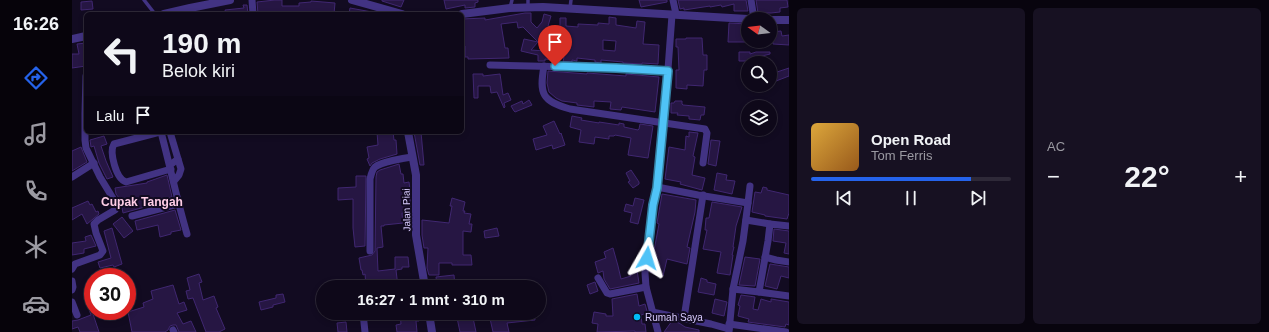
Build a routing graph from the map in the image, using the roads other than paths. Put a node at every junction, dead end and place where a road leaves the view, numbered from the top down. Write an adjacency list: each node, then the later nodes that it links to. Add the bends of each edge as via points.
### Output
1 (144, 0): 11 (lane)
2 (230, 0): 12 (street)
3 (252, 0): 13 (street)
4 (352, 0): 14 (street)
5 (673, 0): 17 (street)
6 (751, 0): 15 (street)
7 (511, 4): 8 (street); 16 (street)
8 (528, 4): 9 (street)
9 (559, 4): 10 (street)
10 (570, 4): 17 (street)
11 (153, 12)
12 (173, 12)
13 (253, 12)
14 (394, 12)
15 (753, 12)
16 (464, 14)
17 (674, 14): 18 (street); 25 (street)
18 (741, 19)
19 (777, 20): 20 (street)
20 (789, 20)
21 (84, 36): 22 (street)
22 (72, 39)
23 (490, 65): 24 (street)
24 (544, 66): 25 (street); 26 (street, via 541,88 547,98 559,106 570,110)
25 (668, 71): 26 (street)
26 (664, 123): 35 (street, via 707,130); 40 (street)
27 (85, 134): 34 (street, via 86,148)
28 (152, 134): 36 (street, via 114,144 112,149 121,180 126,182)
29 (161, 134): 36 (street)
30 (171, 134): 33 (street)
31 (408, 134): 32 (street, Jalan Piai)
32 (412, 157): 49 (street, via 387,162 374,168 370,179); 54 (street, Jalan Piai, via 416,175 416,235)
33 (178, 160): 36 (street); 38 (street, via 181,169)
34 (94, 163): 37 (street); 52 (street, via 114,200 116,209 94,224 102,253 75,264)
35 (702, 163)
36 (170, 167): 38 (street)
37 (72, 177)
38 (174, 181): 43 (street)
39 (750, 186): 42 (street)
40 (657, 188): 41 (street); 56 (street, via 645,273)
41 (703, 195): 42 (street); 64 (street)
42 (748, 202): 45 (street)
43 (178, 204): 44 (street); 48 (street)
44 (132, 216)
45 (746, 220): 46 (street); 57 (street)
46 (770, 224): 47 (street); 50 (street)
47 (789, 226)
48 (187, 234)
49 (370, 251)
50 (765, 257): 51 (street); 59 (street)
51 (789, 262)
52 (72, 269)
53 (598, 278): 56 (street, via 610,294)
54 (424, 280)
55 (72, 281): 58 (street)
56 (646, 287): 62 (street)
57 (734, 289): 59 (street); 67 (street)
58 (72, 290)
59 (759, 292): 60 (street)
60 (789, 296)
61 (72, 302): 63 (street)
62 (652, 312): 64 (street); 70 (street)
63 (77, 315)
64 (684, 318): 67 (street)
65 (364, 320): 68 (street)
66 (430, 320): 69 (street)
67 (729, 328): 71 (street)
68 (365, 332)
69 (432, 332)
70 (658, 332)
71 (786, 332)

